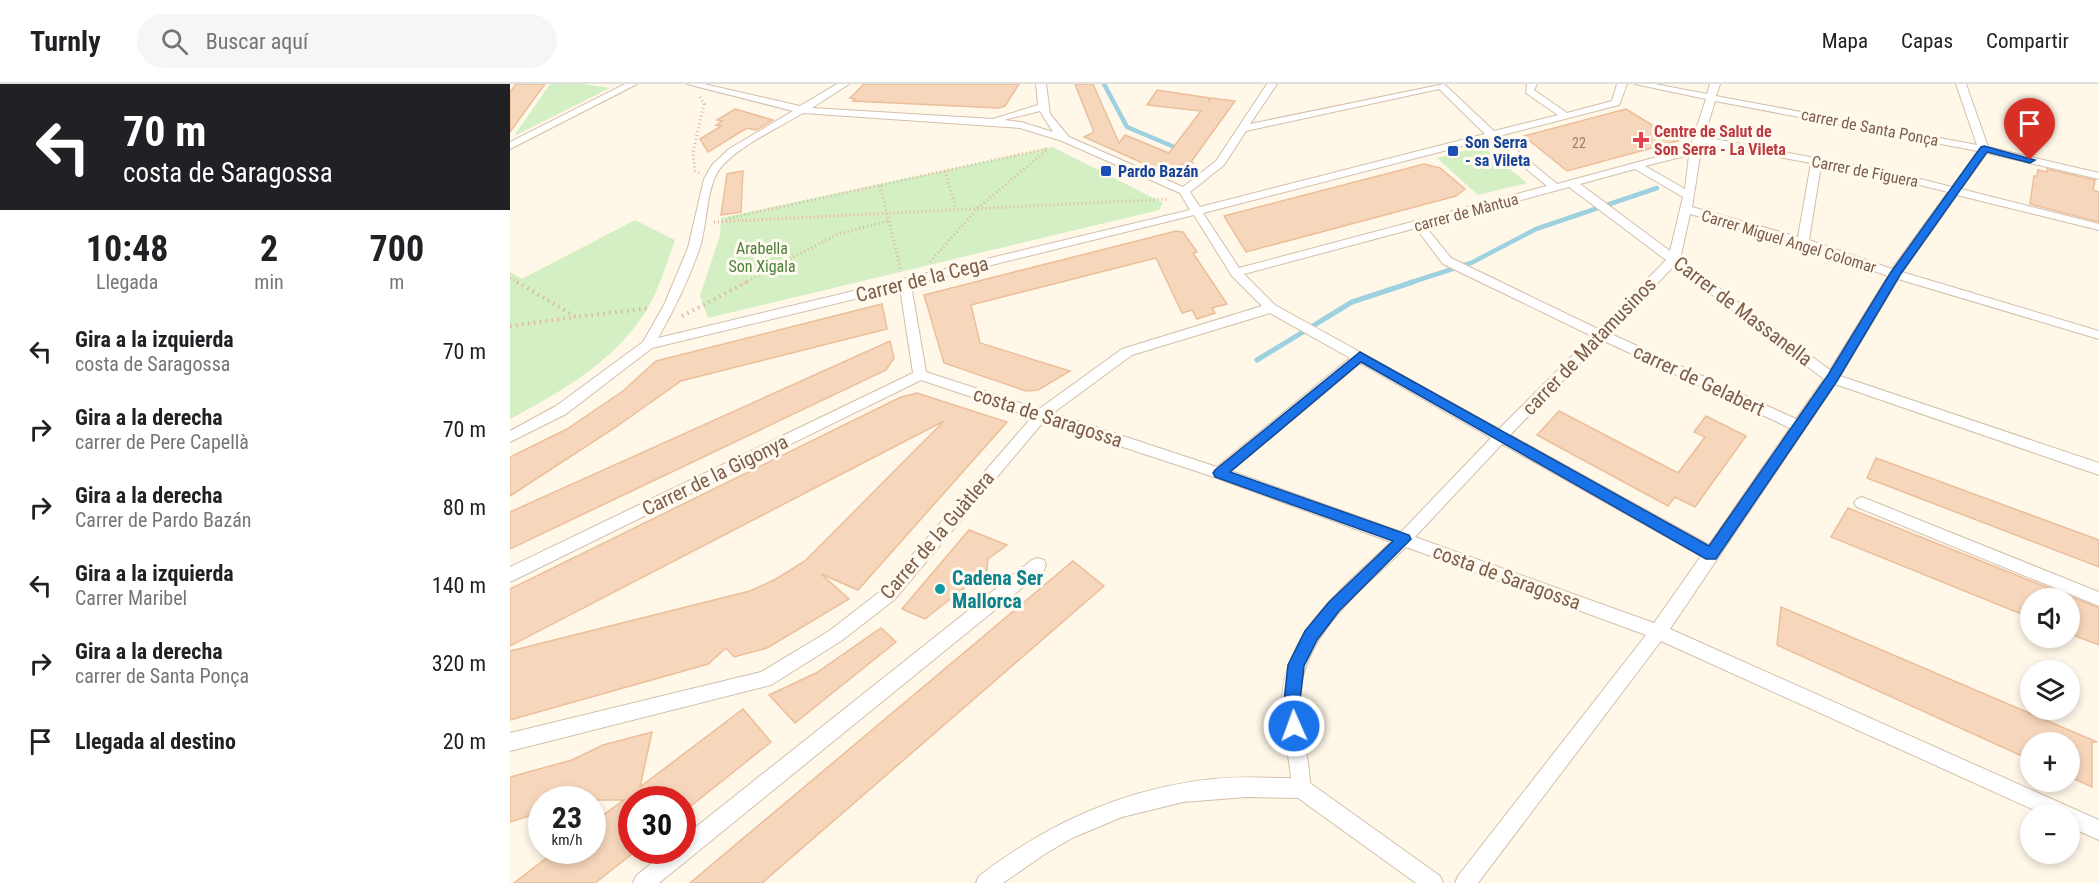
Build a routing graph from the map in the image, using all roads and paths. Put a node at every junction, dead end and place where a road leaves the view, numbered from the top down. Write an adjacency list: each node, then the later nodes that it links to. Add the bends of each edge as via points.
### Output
1 (632, 84): 21 (street)
2 (844, 84): 14 (street)
3 (1041, 84): 13 (street)
4 (1272, 84): 17 (street)
5 (1532, 84): 15 (street, via 1529,91)
6 (1622, 84): 15 (street, Carrer de la Cega, via 1616,103)
7 (1640, 84): 12 (street, carrer de Santa Ponça)
8 (1715, 84): 12 (street)
9 (1960, 84): 22 (street)
10 (695, 85): 14 (street); 27 (path, via 704,104 693,152 695,171)
11 (1438, 85): 17 (street); 18 (street)
12 (1712, 98): 20 (street); 22 (street, carrer de Santa Ponça)
13 (1043, 107): 16 (street); 19 (street, via 1048,123)
14 (802, 110): 16 (street); 27 (street, via 733,151 717,165)
15 (1566, 116): 18 (street, Carrer de la Cega)
16 (983, 121): 19 (street, via 1021,125)
17 (1243, 129): 32 (street)
18 (1492, 135): 30 (street); 32 (street, Carrer de la Cega)
19 (1066, 139): 32 (street)
20 (1697, 145): 23 (street, Carrer de Figuera); 24 (street, carrer de Màntua); 33 (street)
21 (510, 146)
22 (1984, 149): 26 (street, carrer de Santa Ponça); 31 (street)
23 (1817, 161): 31 (street, Carrer de Figuera); 42 (street)
24 (1637, 166): 28 (street, carrer de Màntua); 33 (street, Carrer Miguel Angel Colomar)
25 (945, 171): 29 (path); 34 (path, via 1049,148); 35 (path)
26 (2099, 176)
27 (709, 179): 40 (street)
28 (1571, 183): 30 (street, carrer de Màntua); 43 (street, Carrer de Massanella)
29 (880, 186): 36 (path); 37 (path)
30 (1555, 188): 39 (street, carrer de Màntua)
31 (1954, 190): 41 (street, Carrer de Figuera); 45 (street)
32 (1189, 200): 34 (path); 44 (street); 47 (street, Carrer de la Cega)
33 (1687, 202): 42 (street, Carrer Miguel Angel Colomar); 43 (street)
34 (978, 208): 35 (path); 47 (path, via 928,264)
35 (957, 209): 36 (path)
36 (886, 213): 37 (path); 38 (path)
37 (726, 221): 40 (path)
38 (888, 221): 47 (path); 52 (path, via 838,234)
39 (1418, 224): 44 (street, carrer de Màntua); 53 (street, carrer de Gelabert, via 1447,261)
40 (699, 225): 48 (street, via 694,248)
41 (2099, 227)
42 (1803, 242): 45 (street, Carrer Miguel Angel Colomar)
43 (1674, 259): 53 (street, carrer de Matamusinos); 58 (street, Carrer de Massanella)
44 (1236, 273): 49 (street)
45 (1895, 274): 54 (street, Carrer Miguel Angel Colomar); 58 (street)
46 (510, 278): 50 (path)
47 (905, 283): 55 (street, Carrer de la Cega); 57 (street)
48 (670, 305): 50 (path); 52 (street)
49 (1271, 308): 56 (street); 59 (street, Carrer de la Guàtlera, via 1127,352)
50 (576, 317): 51 (path)
51 (510, 326)
52 (657, 329): 55 (street)
53 (1601, 335): 60 (street, carrer de Gelabert); 62 (street, carrer de Matamusinos)
54 (2099, 335)
55 (648, 345): 61 (street, via 561,410)
56 (1360, 356): 62 (street); 64 (street)
57 (920, 375): 59 (street, costa de Saragossa); 69 (street, Carrer de la Gigonya)
58 (1832, 378): 60 (street); 63 (street, Carrer de Massanella)
59 (1041, 415): 64 (street, costa de Saragossa); 72 (street, Carrer de la Guàtlera, via 888,595 835,636 765,679)
60 (1799, 426): 67 (street)
61 (510, 437)
62 (1500, 437): 66 (street, carrer de Matamusinos); 67 (street)
63 (2099, 469)
64 (1219, 473): 66 (street, costa de Saragossa)
65 (1862, 503): 70 (street)
66 (1404, 539): 71 (street, costa de Saragossa); 73 (street, carrer de Matamusinos, via 1334,607 1311,636 1296,665 1291,710)
67 (1711, 554): 71 (street)
68 (1038, 565): 77 (street)
69 (510, 575)
70 (2099, 599)
71 (1658, 632): 74 (street, costa de Saragossa); 80 (street)
72 (510, 742)
73 (1301, 788): 78 (street, via 1215,788 1133,802 1068,829 1009,864); 79 (street)
74 (2042, 804)
75 (2080, 821): 76 (street)
76 (2099, 830)
77 (643, 883)
78 (986, 883)
79 (1433, 883)
80 (1465, 883)

